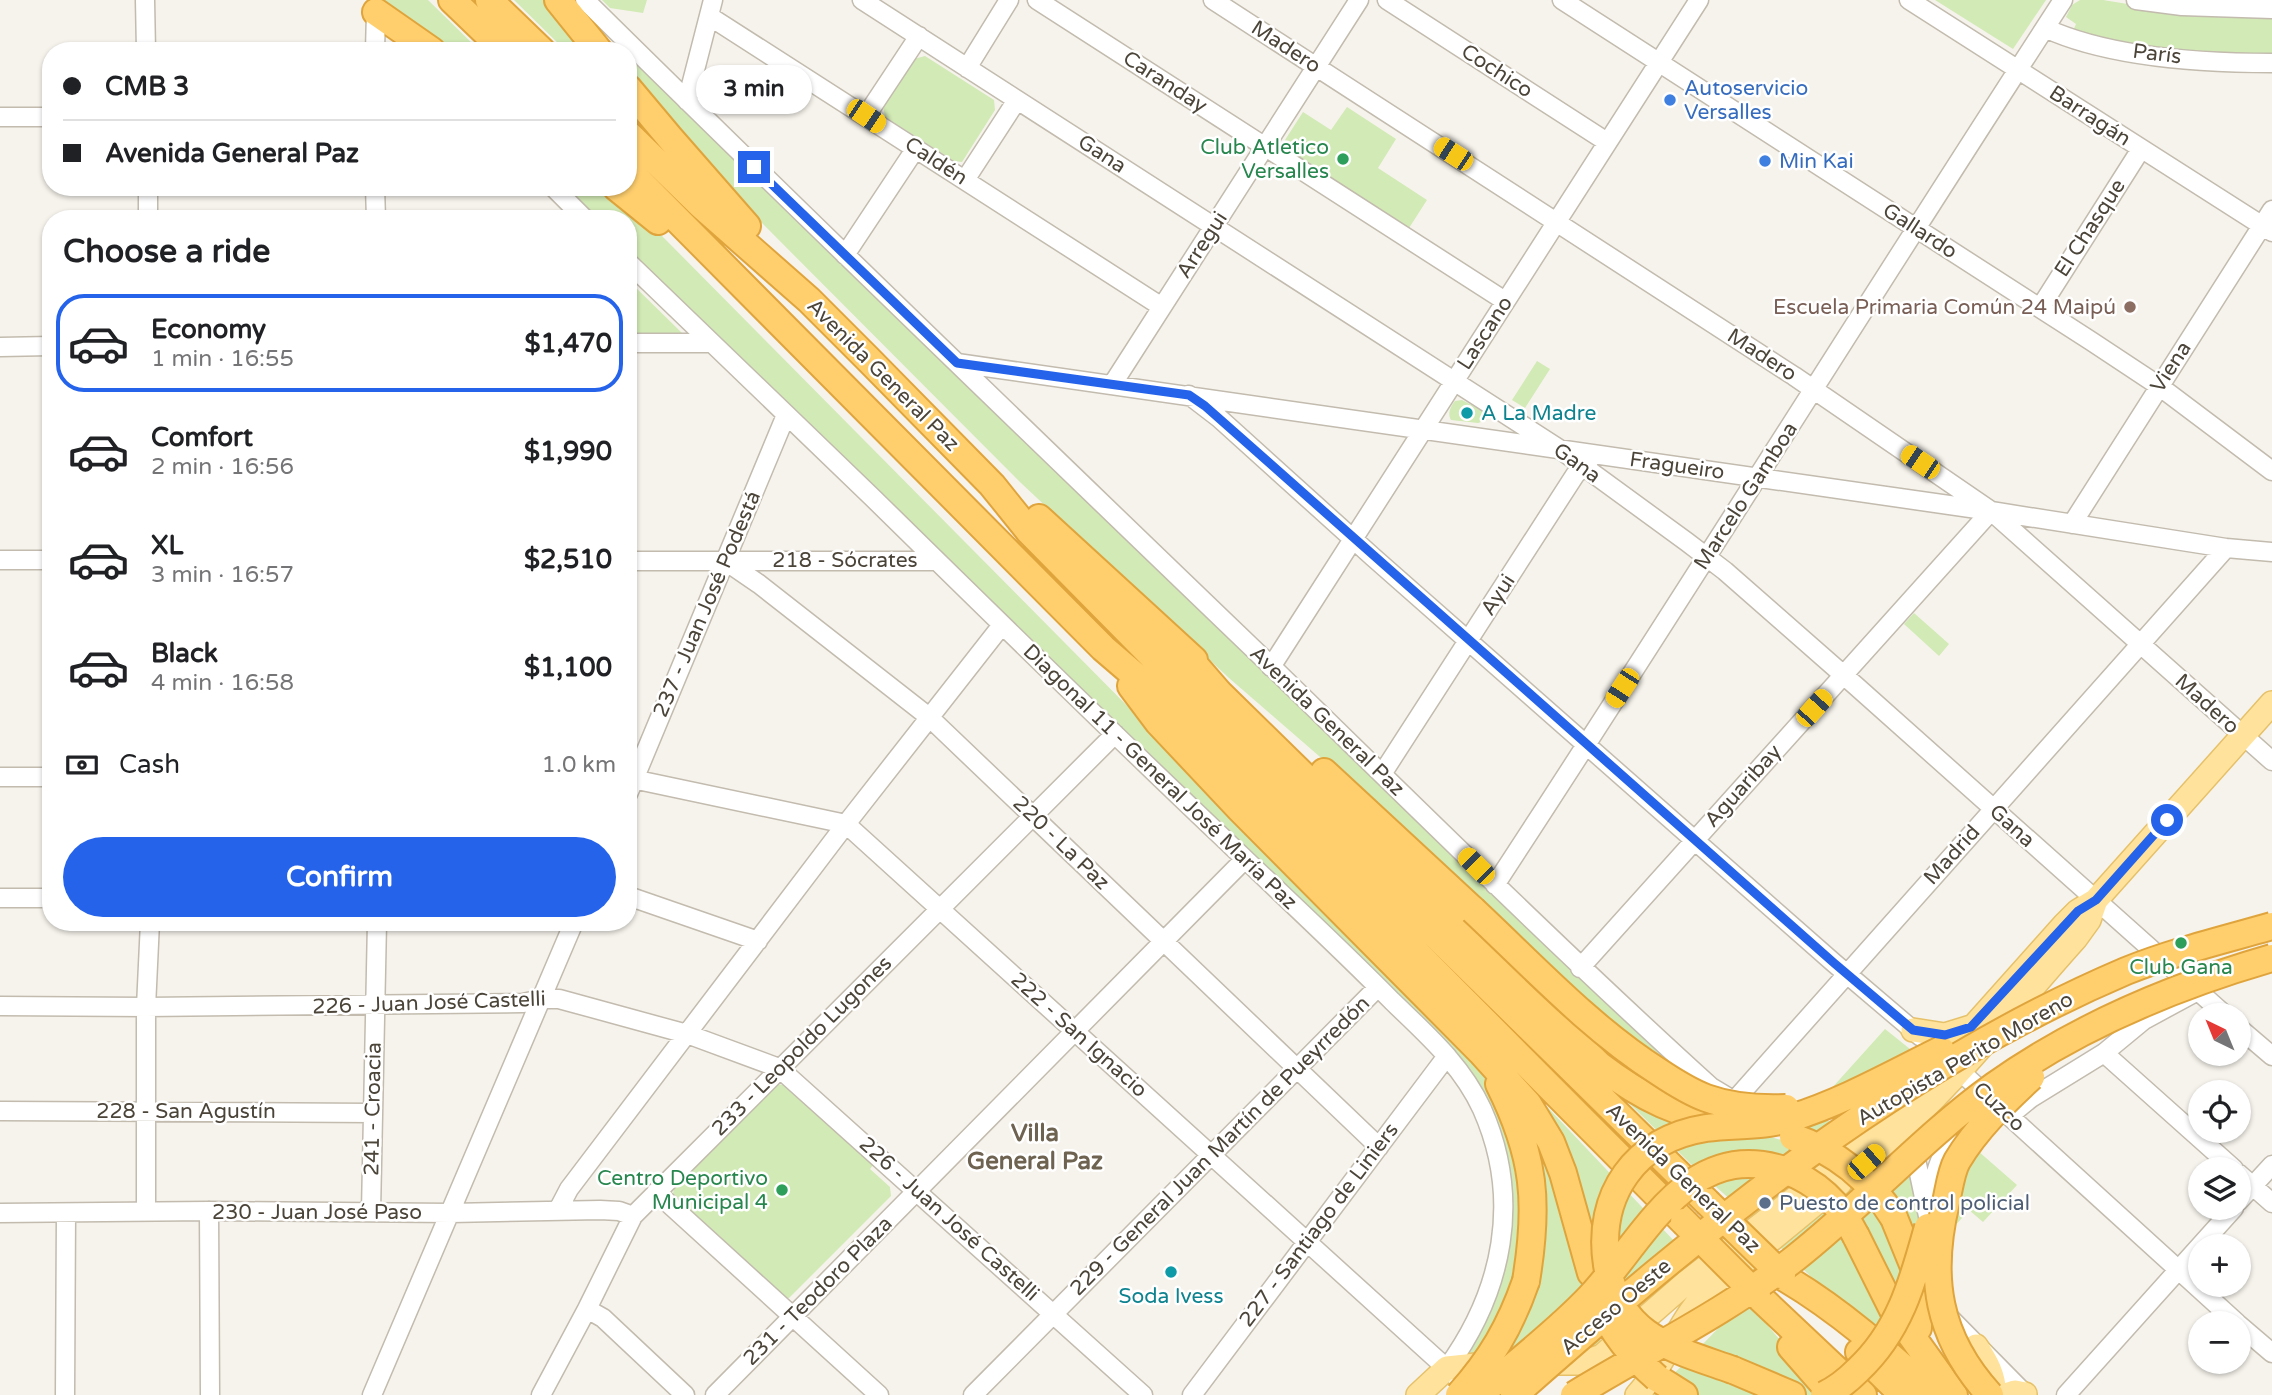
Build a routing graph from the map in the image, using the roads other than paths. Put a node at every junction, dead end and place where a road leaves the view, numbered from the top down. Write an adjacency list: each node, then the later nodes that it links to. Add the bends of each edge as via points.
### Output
1 (145, 0): 22 (street)
2 (452, 0): 26 (highway)
3 (489, 0): 27 (highway)
4 (558, 0): 28 (highway)
5 (862, 0): 21 (street, Gana)
6 (1009, 0): 34 (street)
7 (1037, 0): 44 (street, Caranday)
8 (1213, 0): 33 (street, Madero)
9 (1359, 0): 33 (street, Arregui)
10 (1387, 0): 42 (street, Cochico)
11 (1562, 0): 31 (street, Gallardo)
12 (1699, 0): 31 (street, Lascano)
13 (1909, 0): 35 (street, Barragán)
14 (2063, 0): 20 (street, Marcelo Gamboa)
15 (2136, 0): 19 (street)
16 (587, 1): 29 (street, Avenida General Paz)
17 (369, 6): 23 (street); 24 (street); 25 (highway)
18 (711, 8): 38 (street); 39 (street, Caldén)
19 (2272, 9)
20 (2045, 28): 32 (street, París, via 2068,38 2143,54); 35 (street, Marcelo Gamboa)
21 (919, 36): 34 (street, Gana); 39 (street)
22 (146, 42)
23 (374, 42)
24 (405, 42)
25 (419, 42)
26 (496, 42)
27 (533, 42)
28 (592, 42)
29 (628, 42)
30 (637, 51): 38 (street, Avenida General Paz)
31 (1660, 62): 42 (street, Lascano); 55 (street, Gallardo)
32 (2272, 63)
33 (1317, 66): 44 (street, Arregui); 52 (street, Madero)
34 (967, 68): 37 (street, Gana)
35 (2018, 69): 46 (street, Barragán); 55 (street, Marcelo Gamboa)
36 (637, 99): 58 (highway)
37 (1017, 100): 48 (street); 54 (street, Gana)
38 (687, 101): 56 (street, Avenida General Paz)
39 (866, 116): 45 (street, Caldén)
40 (0, 117): 41 (street)
41 (42, 117)
42 (1607, 142): 52 (street, Lascano)
43 (637, 143): 58 (highway, Avenida General Paz)
44 (1265, 147): 54 (street, Arregui); 59 (street, Caranday)
45 (916, 148): 48 (street, Caldén); 56 (street)
46 (2141, 149): 53 (street, Barragán); 61 (street, El Chasque)
47 (637, 179): 62 (highway, Avenida General Paz)
48 (965, 180): 60 (street, Caldén)
49 (562, 196): 51 (street)
50 (626, 196): 62 (highway)
51 (576, 210)
52 (1556, 220): 59 (street, Lascano); 71 (street, Madero)
53 (2269, 222): 70 (street, Viena)
54 (1214, 227): 60 (street, Arregui); 68 (street, Gana)
55 (1914, 228): 61 (street, Gallardo); 71 (street, Marcelo Gamboa)
56 (845, 256): 67 (street, Avenida General Paz)
57 (637, 271): 64 (street, Diagonal 11 - General José María Paz)
58 (809, 300): 79 (highway, Avenida General Paz)
59 (1505, 301): 68 (street, Lascano)
60 (1162, 307): 69 (street, Arregui)
61 (2040, 308): 70 (street, Gallardo)
62 (775, 317): 94 (highway, Avenida General Paz)
63 (637, 343): 64 (street)
64 (712, 344): 73 (street, Diagonal 11 - General José María Paz)
65 (0, 346): 66 (street)
66 (42, 346)
67 (957, 363): 69 (street, Fragueiro); 96 (street, Avenida General Paz)
68 (1454, 381): 74 (street, Lascano); 75 (street, Gana)
69 (1112, 385): 72 (street, Fragueiro)
70 (2158, 386): 77 (street, Gallardo); 81 (street, Viena)
71 (1814, 389): 78 (street, Marcelo Gamboa); 80 (street, Madero)
72 (1189, 395): 74 (street, Fragueiro); 82 (street, Cuzco)
73 (786, 415): 88 (street, 237 - Juan José Podestá); 90 (street, Diagonal 11 - General José María Paz)
74 (1423, 429): 75 (street, Fragueiro); 82 (street, Lascano)
75 (1561, 450): 76 (street, Fragueiro)
76 (1588, 460): 78 (street, Fragueiro); 85 (street, Gana); 92 (street, Ayui)
77 (2272, 471)
78 (1757, 477): 80 (street, Fragueiro); 85 (street, Marcelo Gamboa)
79 (992, 485): 95 (highway, via 1041,519); 171 (highway, Avenida General Paz, via 1029,531 1177,681)
80 (1991, 511): 81 (street, Fragueiro); 93 (street, Madero); 97 (street, Aguaribay)
81 (2072, 524): 83 (street, Fragueiro)
82 (1354, 539): 92 (street, Cuzco); 96 (street, Lascano)
83 (2226, 548): 84 (street, Fragueiro); 93 (street, Madrid)
84 (2272, 552)
85 (1706, 557): 97 (street, Gana); 102 (street, Marcelo Gamboa)
86 (0, 560): 87 (street)
87 (42, 560)
88 (724, 560): 89 (street, 218 - Sócrates); 90 (street, 218 - Sócrates); 99 (street, 220 - La Paz); 104 (street, 237 - Juan José Podestá)
89 (637, 561)
90 (936, 561): 91 (street, Diagonal 11 - General José María Paz)
91 (1002, 625): 99 (street); 100 (street, Diagonal 11 - General José María Paz)
92 (1469, 640): 102 (street, Cuzco); 105 (street, Ayui)
93 (2142, 644): 101 (street, Madero); 109 (street, Madrid)
94 (1103, 648): 143 (highway, via 1158,722); 180 (highway, Avenida General Paz, bridge, via 1181,716 1684,1222)
95 (1180, 648): 150 (highway, bridge, via 1250,705 1636,1058 1718,1102 1750,1107 1804,1106); 185 (highway, bridge, via 1219,694 1598,1065 1652,1101 1682,1113 1793,1137 1852,1167 1895,1217 1916,1272)
96 (1271, 667): 105 (street, Avenida General Paz)
97 (1843, 675): 109 (street, Gana); 112 (street, Aguaribay)
98 (2272, 703): 101 (main road)
99 (929, 717): 110 (street, 220 - La Paz); 111 (street)
100 (1115, 734): 110 (street, 233 - Leopoldo Lugones); 113 (street, Diagonal 11 - General José María Paz)
101 (2242, 735): 103 (street, Madero); 118 (main road)
102 (1586, 744): 112 (street, Cuzco); 114 (street, Marcelo Gamboa)
103 (2272, 761)
104 (637, 767)
105 (1382, 774): 114 (street, Avenida General Paz)
106 (0, 777): 107 (street)
107 (42, 777)
108 (637, 785): 111 (street)
109 (1993, 809): 118 (street, Gana); 129 (street, Madrid)
110 (1032, 816): 119 (street, 233 - Leopoldo Lugones); 125 (street, 220 - La Paz)
111 (846, 824): 119 (street, 222 - San Ignacio); 124 (street)
112 (1695, 840): 127 (street, Aguaribay); 129 (street, Cuzco)
113 (1245, 859): 125 (street, 231 - Teodoro Plaza); 130 (street, Diagonal 11 - General José María Paz)
114 (1495, 885): 127 (street, Avenida General Paz)
115 (0, 898): 116 (street)
116 (42, 898)
117 (637, 899): 124 (street)
118 (2096, 900): 131 (street, Gana); 137 (main road, via 2078,911); 147 (main road, via 2084,929)
119 (940, 909): 139 (street, 222 - San Ignacio); 148 (street, 233 - Leopoldo Lugones)
120 (2272, 926): 128 (highway, Autopista Perito Moreno, bridge)
121 (150, 931): 136 (street)
122 (377, 931): 135 (street, 241 - Croacia)
123 (570, 931): 132 (street)
124 (758, 941): 140 (street)
125 (1164, 942): 139 (street, 231 - Teodoro Plaza); 149 (street, 220 - La Paz)
126 (2272, 958): 141 (highway, Autopista Perito Moreno, bridge, via 2197,982)
127 (1580, 968): 152 (street, Avenida General Paz, via 1711,1087)
128 (2126, 971): 150 (highway, bridge, via 1984,1028); 171 (highway, Autopista Perito Moreno, bridge, via 2055,1003 1908,1088)
129 (1846, 974): 138 (street, Cuzco); 152 (street, Madrid)
130 (1378, 987): 145 (street, Diagonal 11 - General José María Paz); 149 (street, 229 - General Juan Martín de Pueyrredón)
131 (2197, 991): 133 (street, Gana); 144 (street, via 2144,1020)
132 (541, 999): 135 (street, 226 - Juan José Castelli); 140 (street, 226 - Juan José Castelli, via 559,999); 174 (street)
133 (2211, 1003)
134 (0, 1006): 136 (street, 226 - Juan José Castelli)
135 (374, 1006): 136 (street, 226 - Juan José Castelli); 155 (street, 241 - Croacia)
136 (146, 1007): 154 (street)
137 (1971, 1027): 138 (main road, via 1945,1035); 147 (main road)
138 (1913, 1030): 147 (street, Cuzco)
139 (1075, 1031): 159 (street, 222 - San Ignacio); 164 (street, 231 - Teodoro Plaza)
140 (687, 1034): 148 (street, 226 - Juan José Castelli); 168 (street, via 569,1189)
141 (2079, 1034): 161 (highway, bridge, via 2007,1100); 180 (highway, Autopista Perito Moreno, bridge, via 1985,1093 1795,1258)
142 (2251, 1038): 146 (street)
143 (1481, 1052): 201 (highway, bridge, via 1527,1152 1534,1217 1526,1281 1517,1308 1503,1337); 206 (highway, bridge, via 1528,1104 1551,1142 1604,1313 1626,1349)
144 (2104, 1054): 156 (street); 160 (street)
145 (1447, 1056): 158 (street, 227 - Santiago de Liniers); 189 (street, Diagonal 11 - General José María Paz, via 1470,1086 1492,1136 1503,1217 1488,1297)
146 (2272, 1056)
147 (1952, 1064): 151 (street, Cuzco); 157 (main road)
148 (779, 1068): 164 (street, 226 - Juan José Castelli); 165 (street, 233 - Leopoldo Lugones)
149 (1297, 1068): 158 (street, 220 - La Paz); 159 (street, 229 - General Juan Martín de Pueyrredón)
150 (1839, 1099): 207 (highway, bridge, via 1789,1119 1671,1137 1643,1154 1620,1182 1605,1224 1608,1271 1632,1321 1671,1349)
151 (1990, 1099): 156 (street, Cuzco); 177 (street, via 1944,1148 1934,1174)
152 (1735, 1100): 157 (street, Avenida General Paz)
153 (0, 1111): 154 (street, 228 - San Agustín)
154 (148, 1111): 155 (street, 228 - San Agustín); 169 (street)
155 (373, 1113): 170 (street, 241 - Croacia)
156 (2009, 1116): 179 (street, Cuzco)
157 (1895, 1126): 177 (street, via 1914,1146); 189 (main road, via 1688,1281 1602,1356 1582,1363); 205 (main road, via 1704,1294)
158 (1379, 1147): 178 (street, 227 - Santiago de Liniers)
159 (1211, 1155): 178 (street, 222 - San Ignacio); 183 (street, 229 - General Juan Martín de Pueyrredón)
160 (2220, 1157)
161 (1955, 1164): 208 (highway, bridge, via 1940,1192 1892,1331 1867,1362); 214 (highway, bridge, via 1937,1247 1937,1290 1961,1357)
162 (2272, 1165): 163 (street)
163 (2253, 1186): 166 (street)
164 (917, 1191): 183 (street, 226 - Juan José Castelli); 184 (street, 231 - Teodoro Plaza)
165 (656, 1192): 175 (street, 233 - Leopoldo Lugones); 184 (street)
166 (2272, 1203)
167 (209, 1210): 169 (street, 230 - Juan José Paso); 170 (street, 230 - Juan José Paso); 191 (street)
168 (558, 1210): 174 (street, 230 - Juan José Paso); 175 (street, 230 - Juan José Paso, via 609,1210)
169 (146, 1212): 173 (street, 230 - Juan José Paso)
170 (371, 1212): 174 (street, 230 - Juan José Paso)
171 (1714, 1212): 180 (highway, Avenida General Paz, bridge); 203 (highway, Acceso Oeste, bridge, via 1653,1276)
172 (0, 1213): 173 (street, 230 - Juan José Paso)
173 (66, 1213): 190 (street)
174 (452, 1213): 192 (street)
175 (633, 1216): 181 (street, 233 - Leopoldo Lugones)
176 (2223, 1220): 179 (street)
177 (1929, 1221): 187 (street, via 1934,1287 1942,1307)
178 (1307, 1242): 189 (street, 222 - San Ignacio); 199 (street, 227 - Santiago de Liniers)
179 (2178, 1270): 182 (street, Cuzco); 216 (street)
180 (1769, 1286): 204 (highway, Acceso Oeste, bridge); 209 (highway, via 1779,1333); 210 (highway, Avenida General Paz); 211 (highway, Avenida General Paz); 212 (highway, via 1818,1297)
181 (587, 1309): 193 (street, 233 - Leopoldo Lugones); 194 (street, via 603,1318)
182 (2224, 1311)
183 (1053, 1312): 197 (street, 229 - General Juan Martín de Pueyrredón); 198 (street, 226 - Juan José Castelli)
184 (793, 1316): 195 (street, 231 - Teodoro Plaza); 196 (street)
185 (1918, 1328)
186 (2251, 1334): 188 (street, Cuzco)
187 (1976, 1346): 214 (main road, via 1993,1375); 215 (street)
188 (2272, 1353)
189 (1447, 1368): 200 (main road); 202 (street, 222 - San Ignacio)
190 (65, 1395)
191 (210, 1395)
192 (372, 1395)
193 (541, 1395)
194 (685, 1395)
195 (715, 1395)
196 (879, 1395)
197 (973, 1395)
198 (1143, 1395)
199 (1192, 1395)
200 (1418, 1395)
201 (1459, 1395)
202 (1477, 1395): 213 (highway, bridge, via 1588,1299 1675,1194 1709,1173 1752,1164 1797,1175 1831,1198 1845,1215 1893,1310)
203 (1514, 1395)
204 (1574, 1395)
205 (1637, 1395)
206 (1684, 1395)
207 (1792, 1395)
208 (1824, 1395)
209 (1833, 1395)
210 (1863, 1395)
211 (1903, 1395)
212 (1933, 1395)
213 (1954, 1395)
214 (1992, 1395)
215 (2019, 1395)
216 (2066, 1395)

